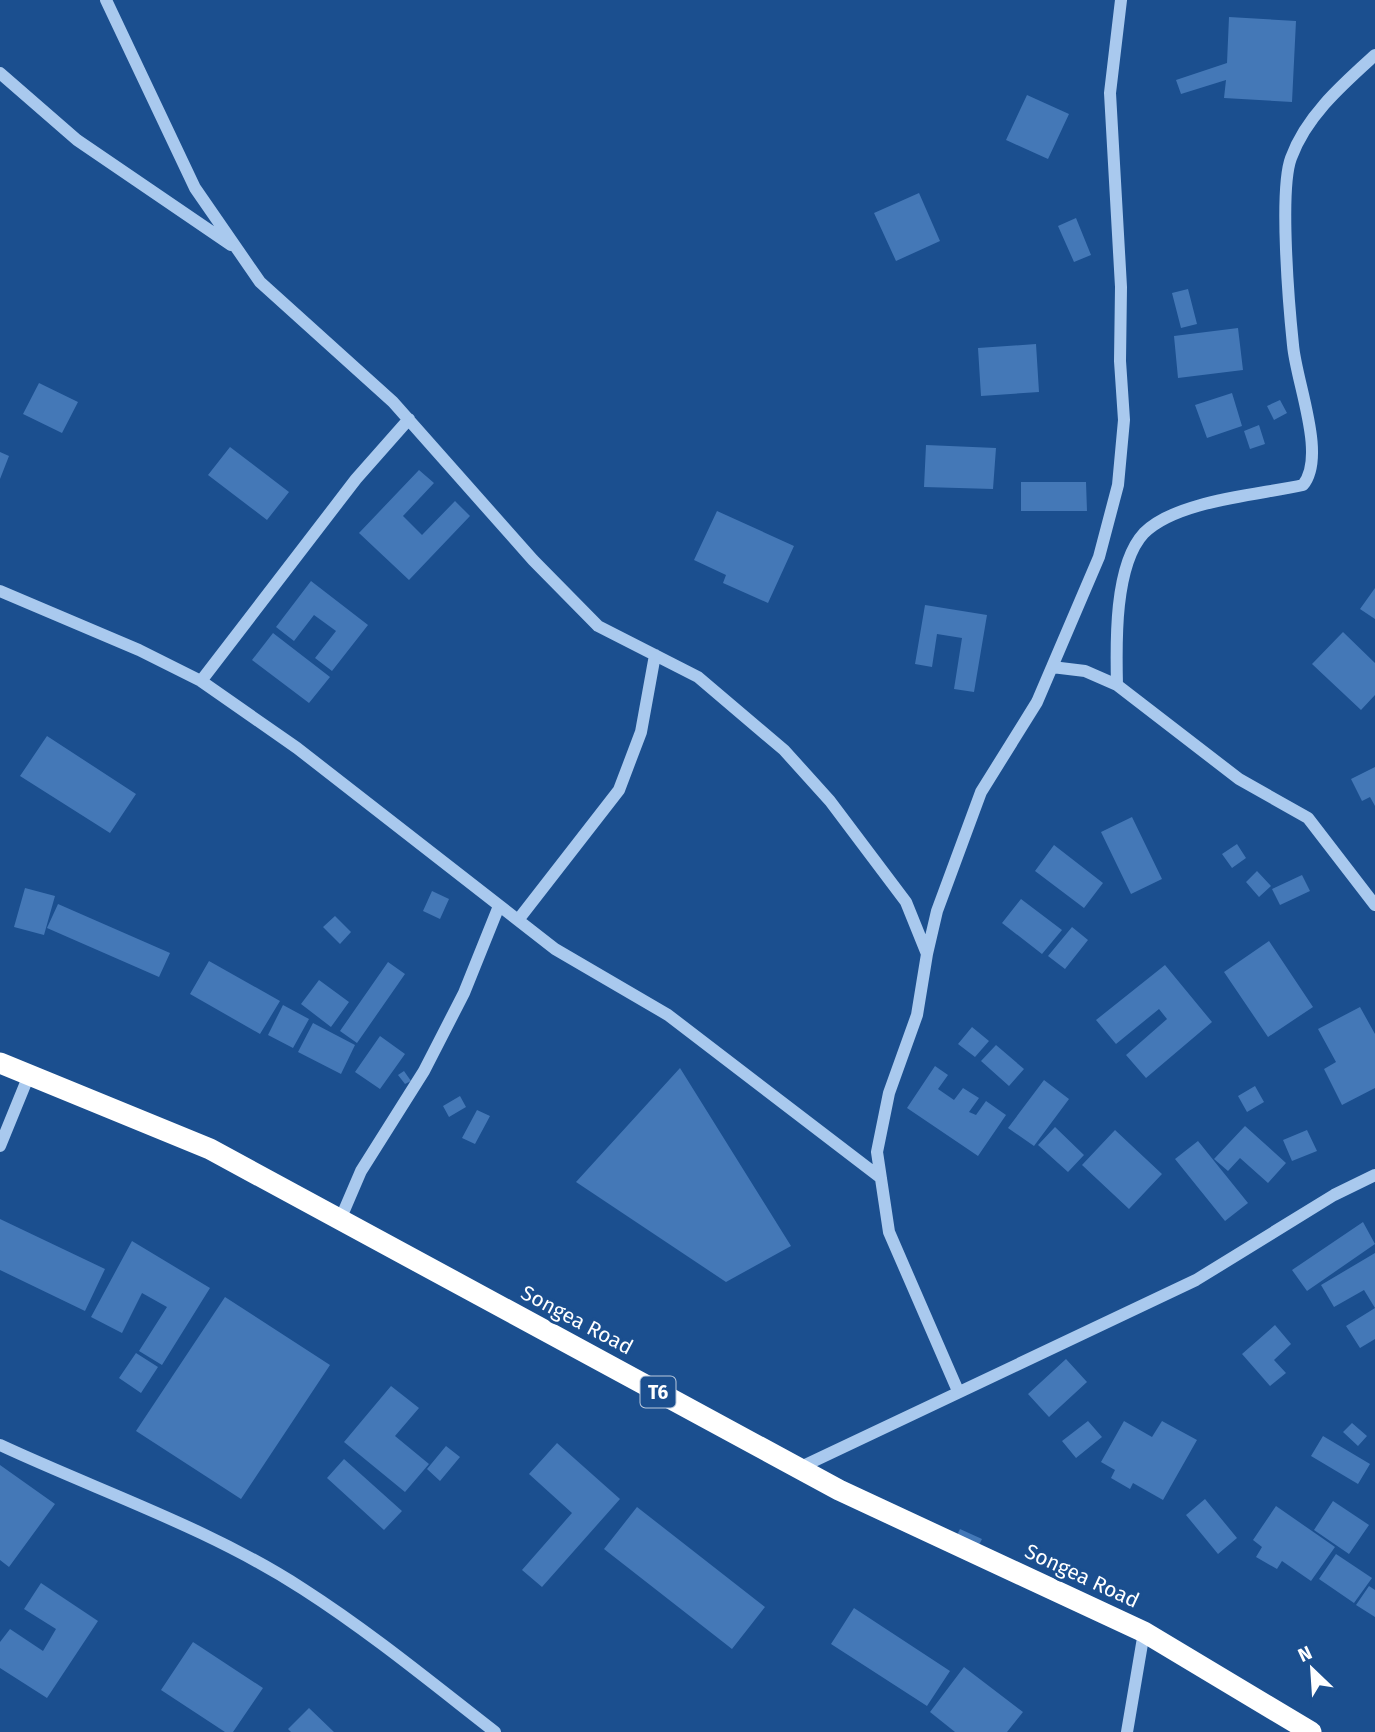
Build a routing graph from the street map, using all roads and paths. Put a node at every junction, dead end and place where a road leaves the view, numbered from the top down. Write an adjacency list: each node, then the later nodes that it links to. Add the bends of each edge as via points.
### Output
1 (106, 0): 5 (street, via 195,188)
2 (1121, 0): 9 (street, via 1110,93 1124,420 1118,485 1099,557)
3 (1375, 55): 11 (street, via 1302,132 1290,161 1286,220 1293,346 1313,452 1311,476 1303,485 1165,518 1143,534 1132,553 1119,601)
4 (0, 73): 5 (street, via 77,140)
5 (237, 249): 6 (street, via 260,282)
6 (408, 419): 8 (street, via 598,626); 10 (street, via 356,479)
7 (0, 591): 10 (street)
8 (655, 655): 14 (street, via 641,732 619,790); 15 (street, via 698,677 785,750 830,801 905,902)
9 (1052, 667): 11 (street, via 1085,671); 15 (street, via 1037,702 981,792 937,911)
10 (201, 681): 13 (street, via 297,748)
11 (1117, 685): 12 (street, via 1239,779 1308,818)
12 (1375, 905)
13 (499, 906): 14 (street); 21 (street, via 464,993 424,1071 361,1171)
14 (518, 920): 20 (street, via 555,949 668,1015)
15 (927, 954): 20 (street, via 917,1015 884,1116 877,1152)
16 (0, 1063): 17 (highway, Songea Road / T6)
17 (29, 1075): 18 (street); 21 (highway, Songea Road / T6, via 210,1149)
18 (0, 1146)
19 (1375, 1175): 22 (street, via 1196,1280)
20 (881, 1178): 22 (street, via 889,1232)
21 (340, 1220): 24 (highway, Songea Road / T6)
22 (958, 1391): 24 (street)
23 (0, 1445): 26 (street, via 202,1533 302,1588 430,1679)
24 (799, 1468): 25 (highway, Songea Road / T6)
25 (1144, 1632): 27 (street); 28 (highway, Songea Road / T6)
26 (495, 1732)
27 (1127, 1732)
28 (1311, 1732)

